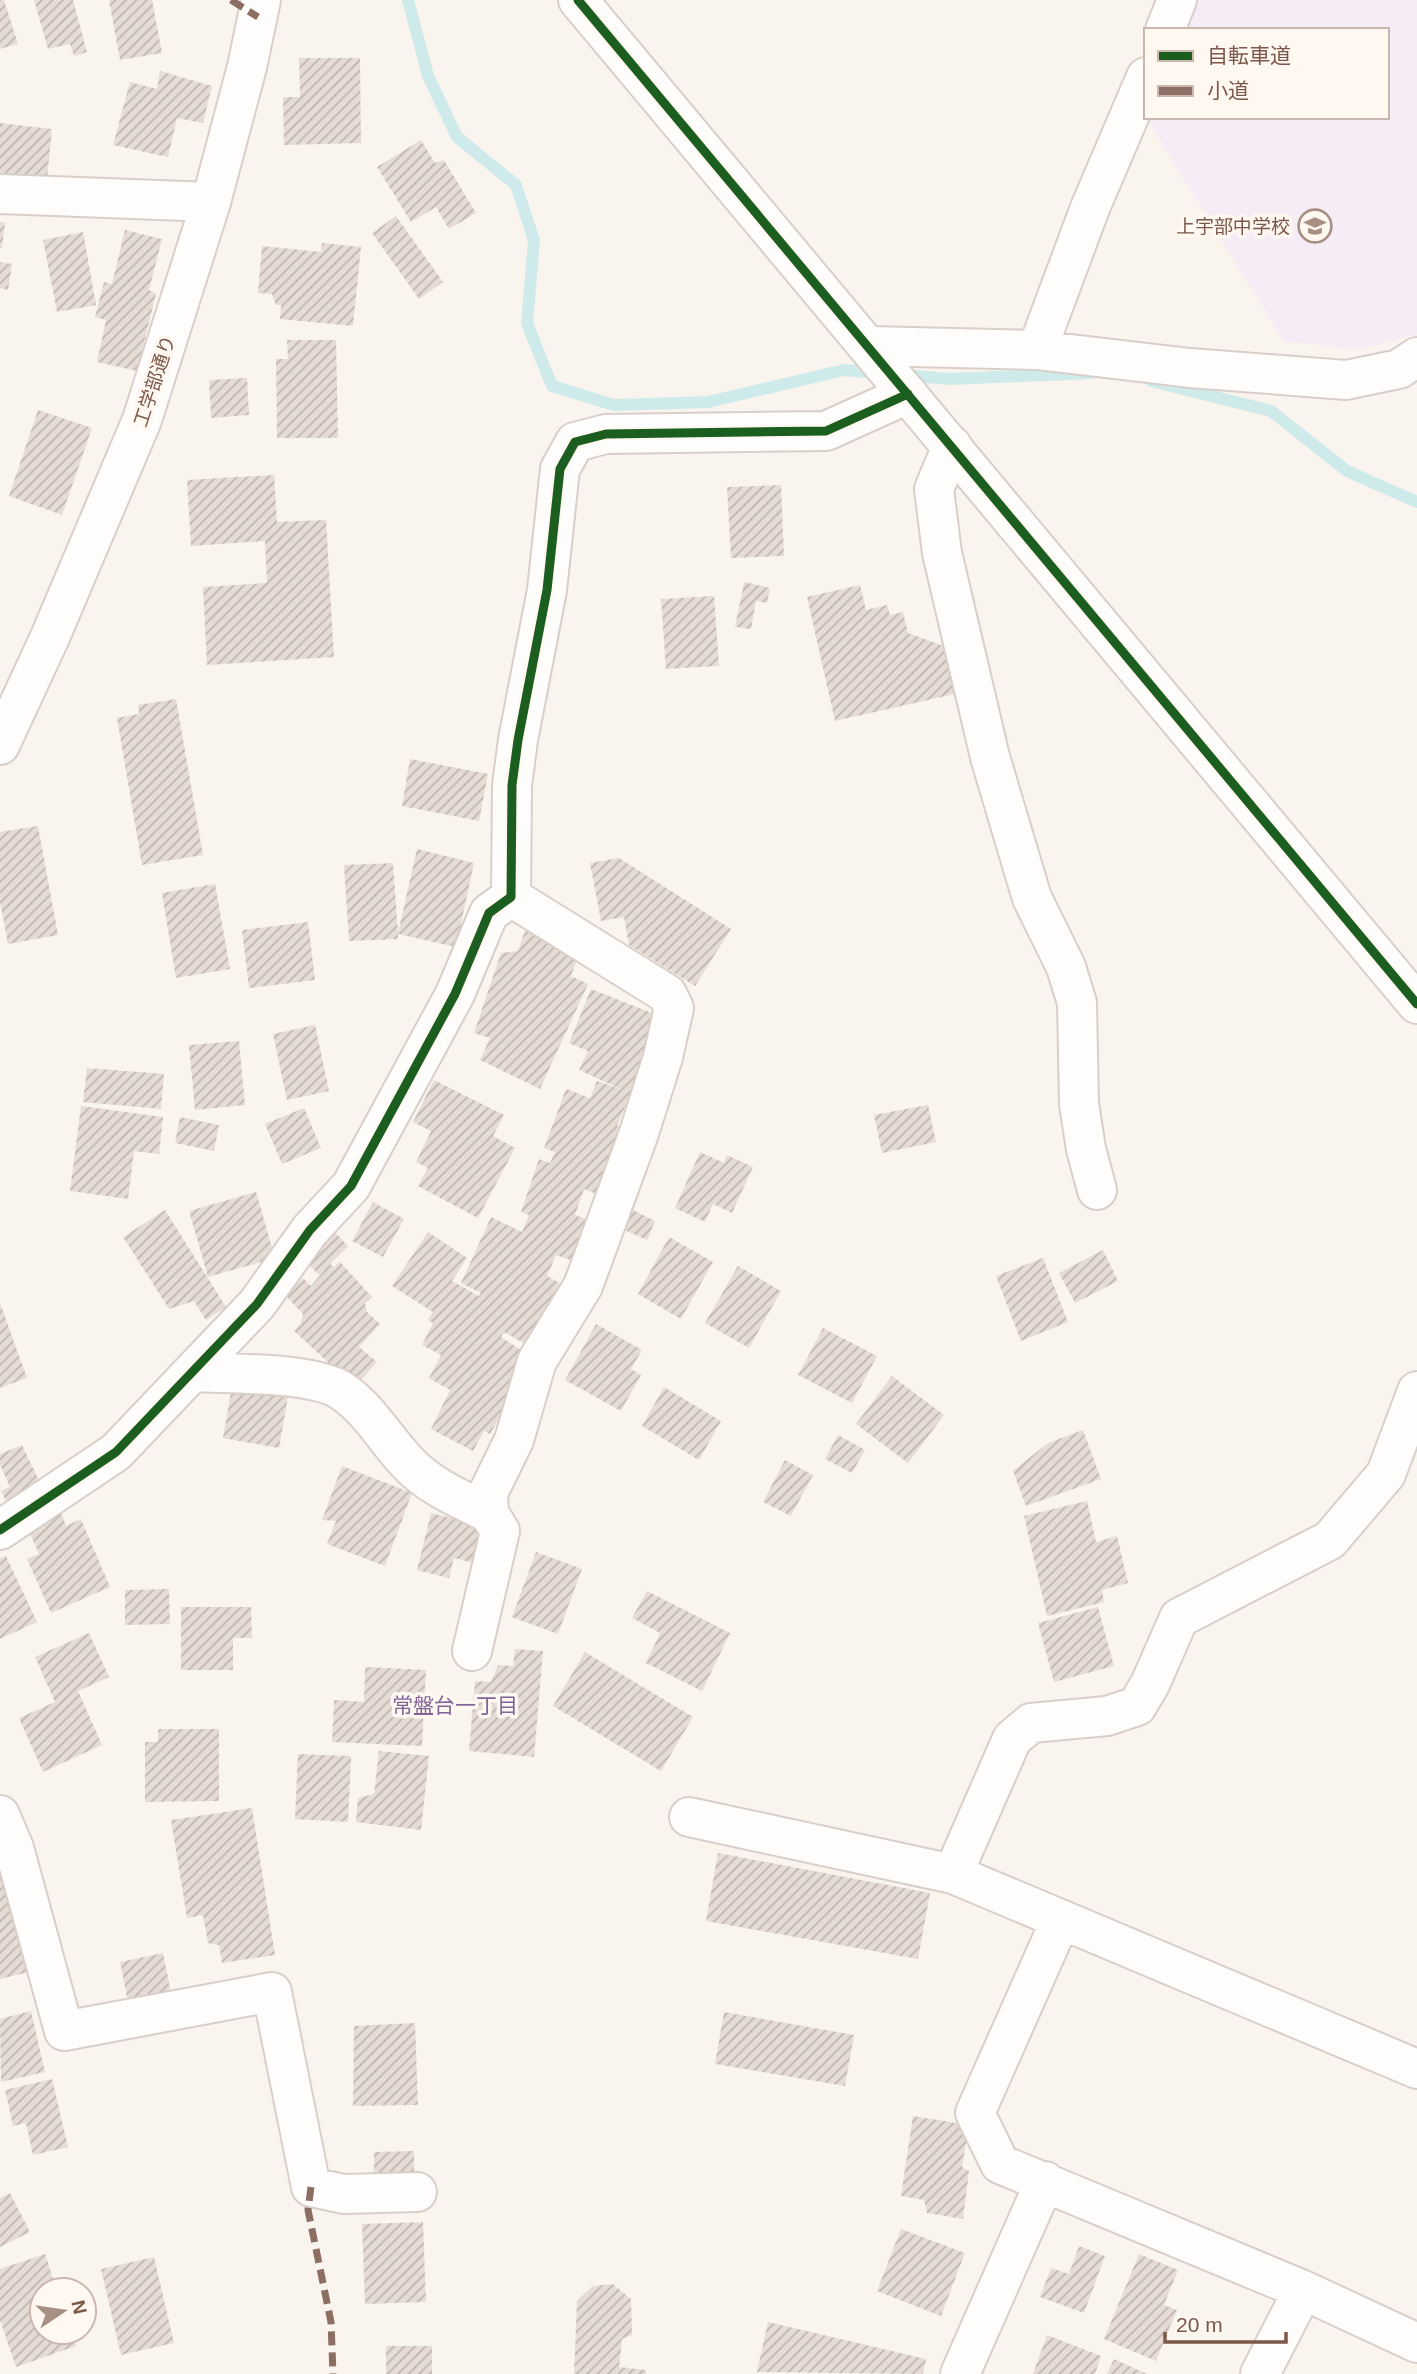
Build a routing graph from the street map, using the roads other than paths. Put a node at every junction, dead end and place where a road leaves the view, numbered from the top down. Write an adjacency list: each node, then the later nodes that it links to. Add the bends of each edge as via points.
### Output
1 (261, 0): 7 (street, 工学部通り)
2 (578, 0): 8 (street)
3 (1177, 0): 4 (street)
4 (1166, 28)
5 (1144, 82): 9 (street)
6 (0, 194): 7 (street)
7 (211, 202): 13 (street, 工学部通り, via 142,420)
8 (869, 346): 9 (street); 11 (street)
9 (1037, 350): 10 (street, via 1346,380 1399,369)
10 (1417, 357)
11 (908, 394): 12 (street); 14 (street, via 826,431 606,434 575,442 560,469 547,590 518,740 512,785)
12 (952, 446): 15 (street); 16 (street, via 934,489 942,553 990,757 1032,898 1066,967 1077,1003 1079,1104)
13 (0, 745)
14 (511, 897): 17 (street, via 489,913 455,994 351,1186 310,1230 257,1304); 19 (street, via 667,994 674,1008 639,1133 588,1273 537,1361 514,1440 488,1493)
15 (1417, 1003)
16 (1097, 1190)
17 (193, 1372): 19 (street, via 309,1380 337,1388 358,1405 408,1464 439,1488); 20 (street, via 116,1452)
18 (1417, 1391): 24 (street, via 1386,1474 1330,1540 1179,1618 1137,1706 1107,1716 1031,1724 1012,1739)
19 (489, 1513): 21 (street, via 500,1531)
20 (0, 1531)
21 (472, 1651)
22 (0, 1815): 28 (street, via 14,1848 64,2031 272,1992 310,2187 344,2194)
23 (689, 1817): 24 (street)
24 (953, 1874): 25 (street)
25 (1061, 1919): 26 (street); 27 (street, via 975,2113 1000,2164)
26 (1417, 2069)
27 (1045, 2181): 29 (street); 31 (street)
28 (417, 2192)
29 (1303, 2290): 30 (street); 32 (street)
30 (1417, 2343)
31 (960, 2374)
32 (1260, 2374)

